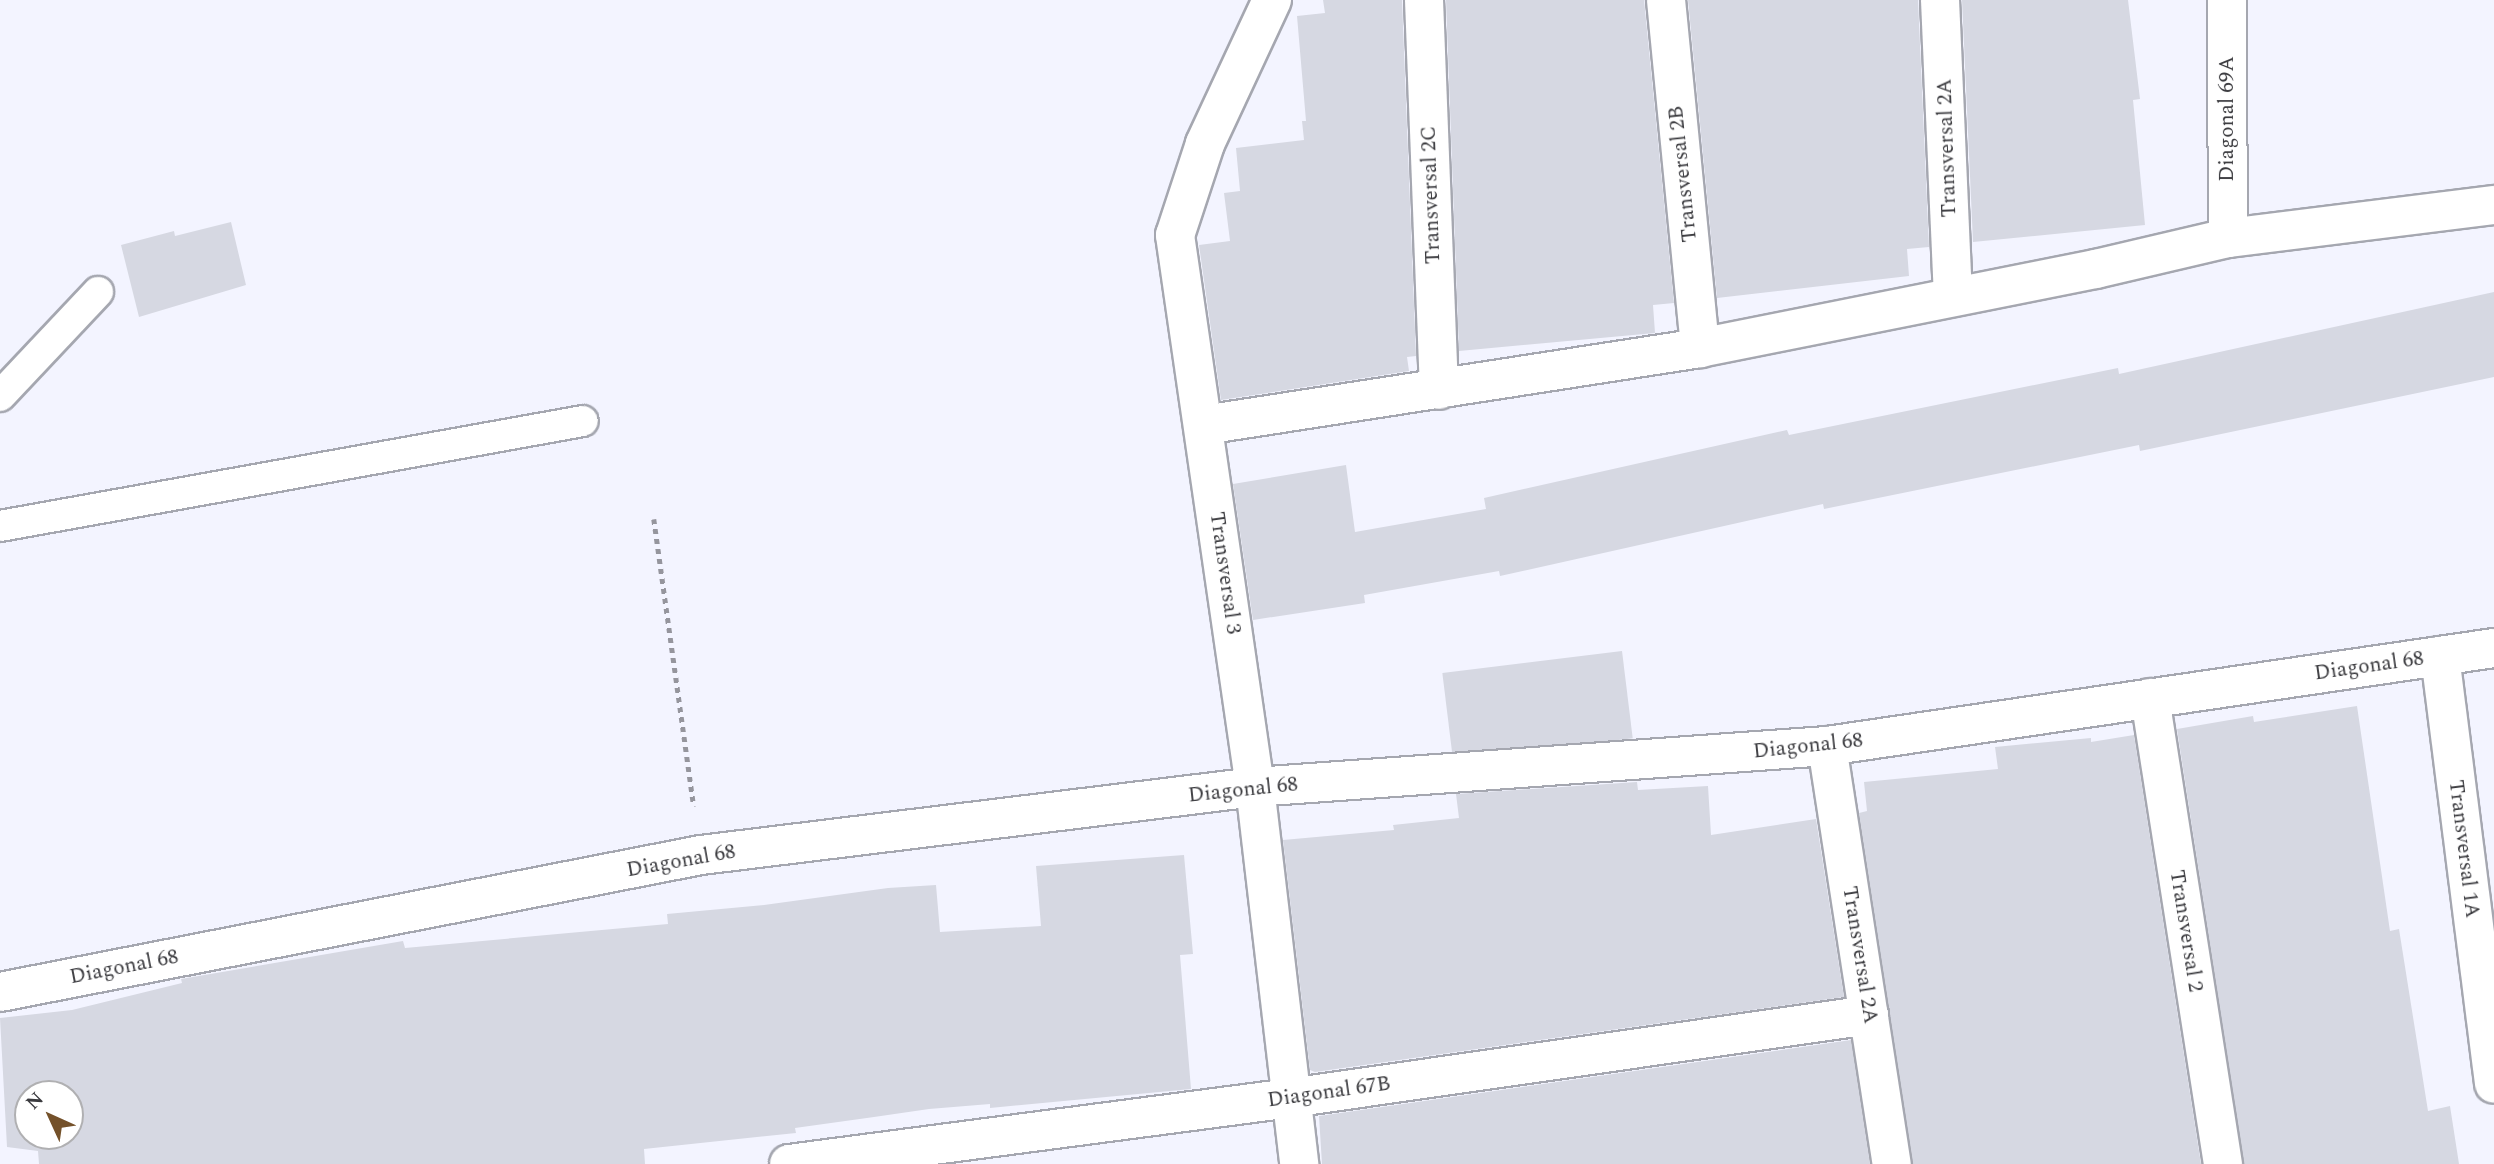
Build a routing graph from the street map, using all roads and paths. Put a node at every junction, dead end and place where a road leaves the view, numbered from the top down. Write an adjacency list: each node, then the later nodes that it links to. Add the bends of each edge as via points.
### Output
1 (1272, 0): 14 (street, Transversal 3, via 1206,144 1175,234)
2 (1424, 0): 11 (street, Transversal 2C)
3 (1666, 0): 10 (street, Transversal 2B)
4 (1940, 0): 9 (street, Transversal 2A)
5 (2227, 0): 7 (street, Diagonal 69A)
6 (2494, 205): 7 (street)
7 (2228, 238): 9 (street, via 2096,269)
8 (98, 292): 12 (lane)
9 (1953, 295): 10 (street)
10 (1700, 348): 11 (street)
11 (1439, 390): 14 (street)
12 (0, 396)
13 (583, 421): 16 (lane)
14 (1204, 425): 21 (street, Transversal 3)
15 (654, 519): 22 (path)
16 (0, 526)
17 (2494, 648): 18 (street, Diagonal 68)
18 (2440, 656): 19 (street, Diagonal 68); 25 (street, Transversal 1A)
19 (2150, 698): 20 (street, Diagonal 68); 30 (street, Transversal 2)
20 (1827, 746): 21 (street, Diagonal 68); 24 (street, Transversal 2A)
21 (1255, 787): 22 (street, Diagonal 68); 26 (street, Transversal 3)
22 (701, 855): 23 (street, Diagonal 68)
23 (0, 992)
24 (1869, 1015): 26 (street, Diagonal 67B); 29 (street, Transversal 2A)
25 (2494, 1084)
26 (1290, 1098): 27 (street, Diagonal 67B); 28 (street, Transversal 3)
27 (789, 1164)
28 (1299, 1164)
29 (1892, 1164)
30 (2223, 1164)

